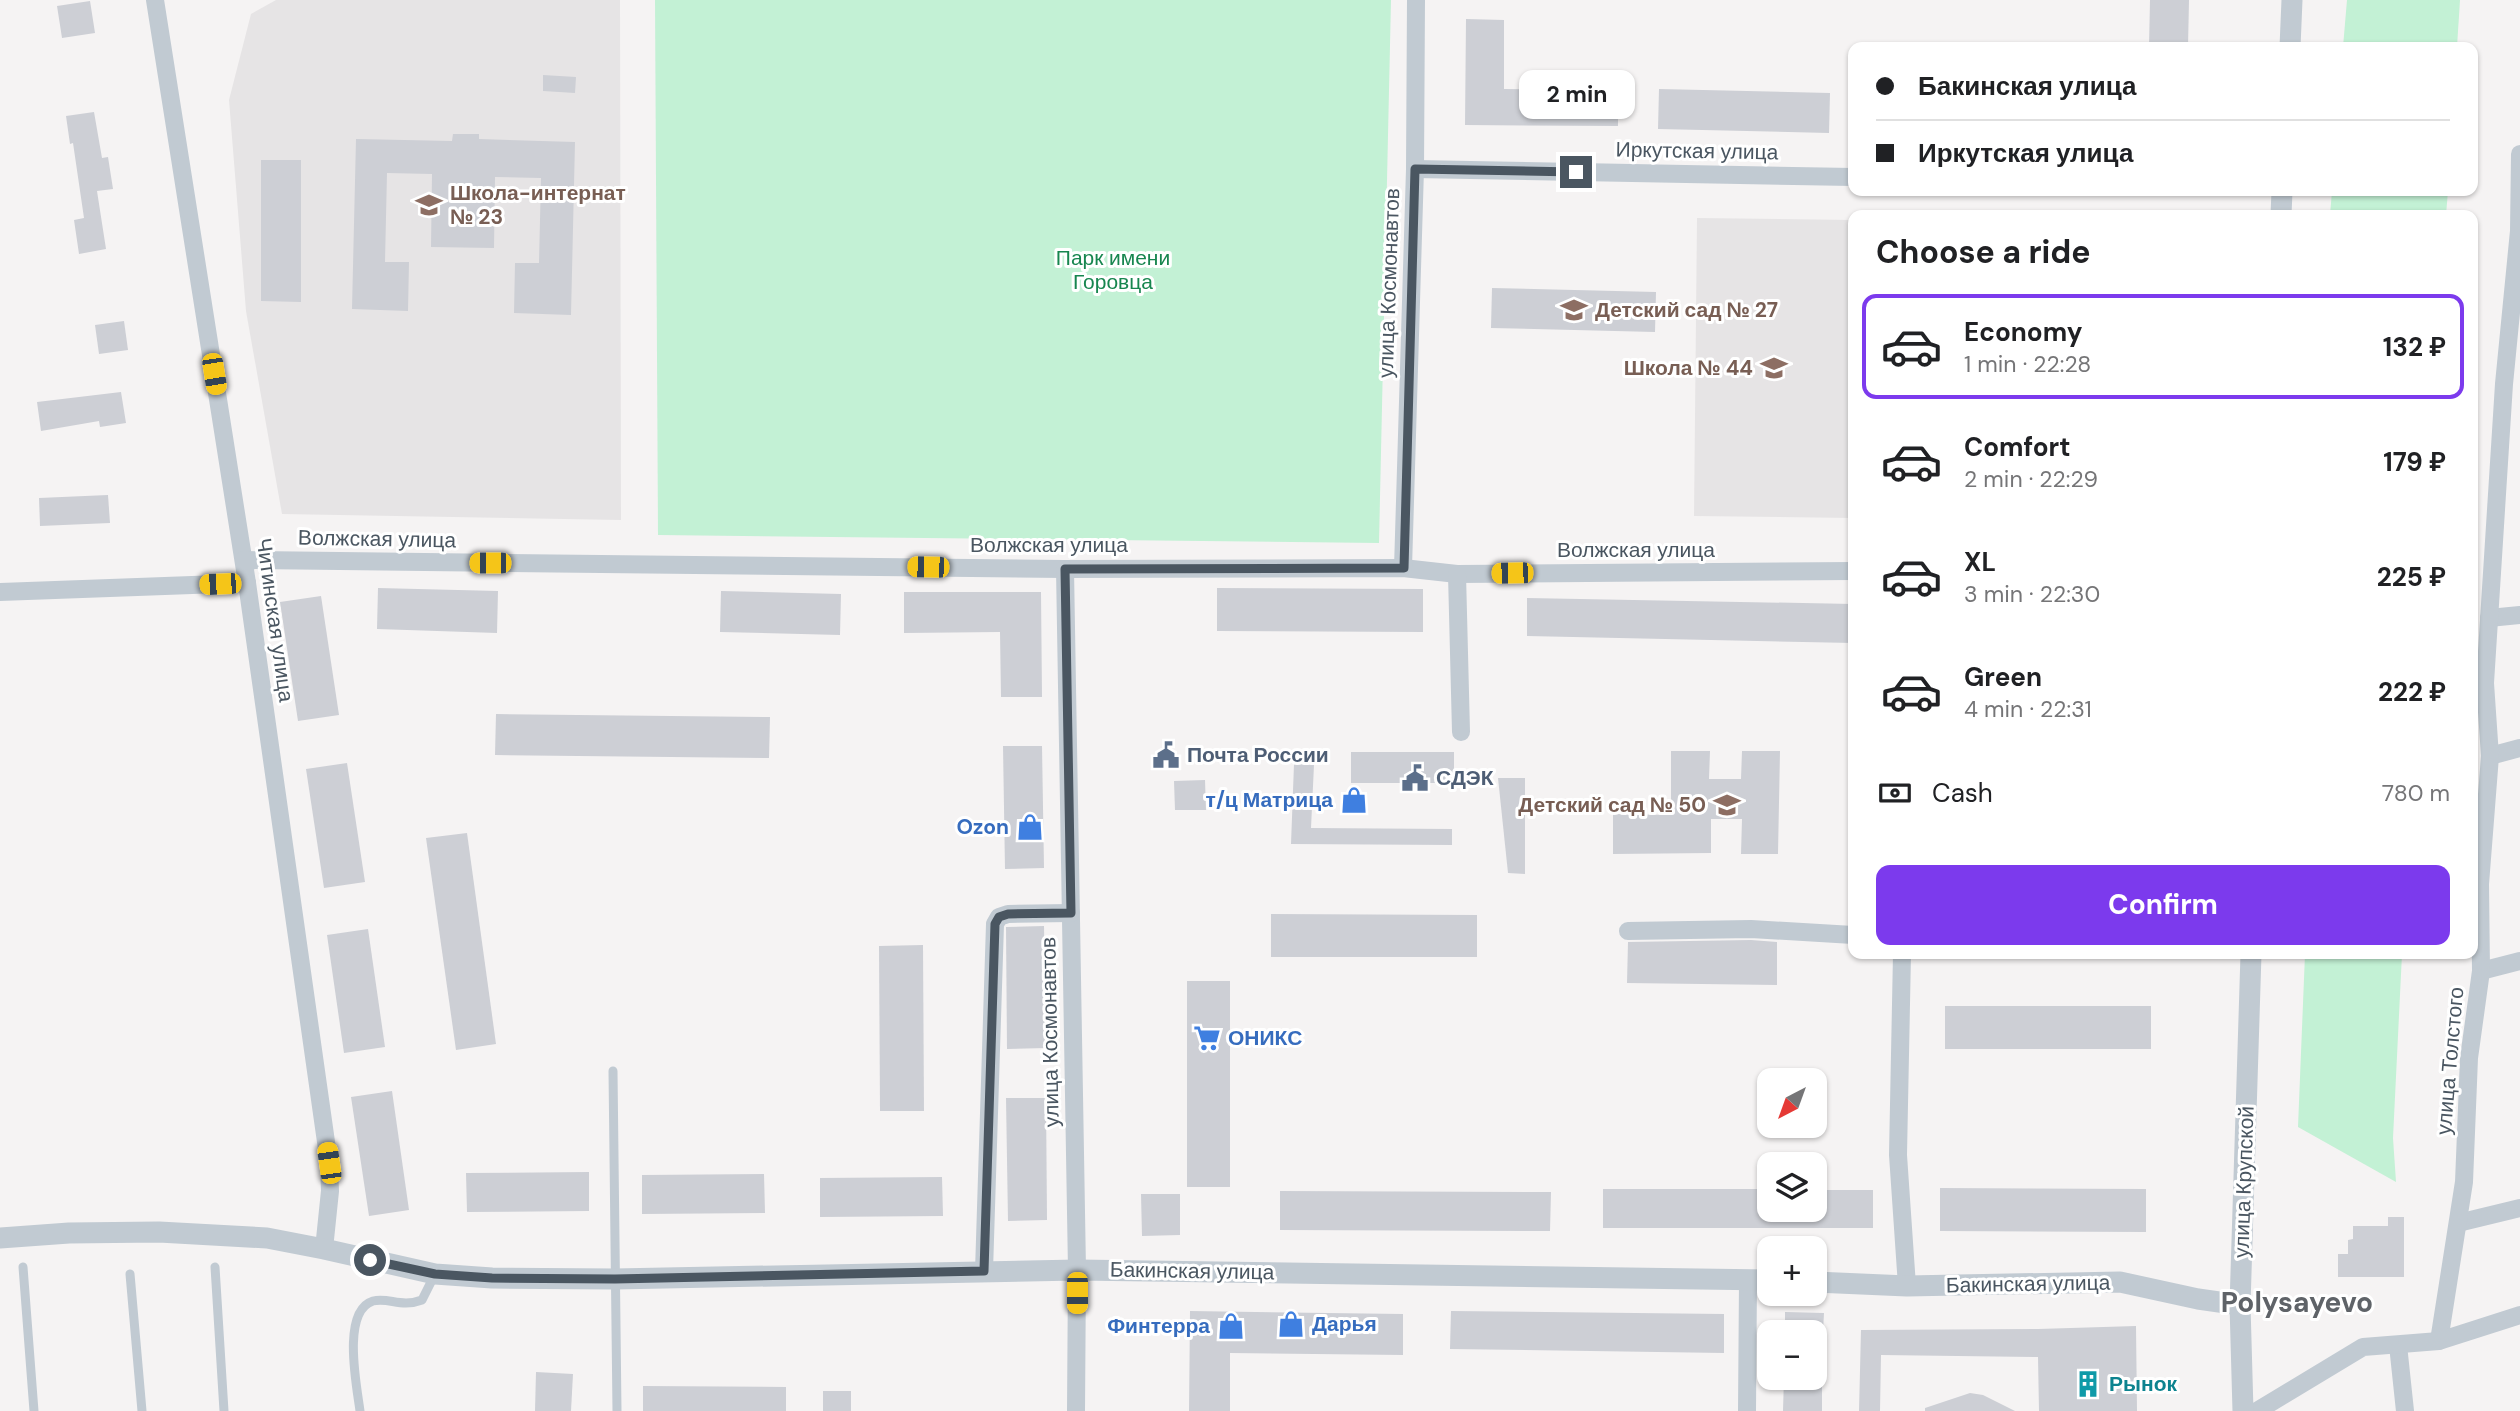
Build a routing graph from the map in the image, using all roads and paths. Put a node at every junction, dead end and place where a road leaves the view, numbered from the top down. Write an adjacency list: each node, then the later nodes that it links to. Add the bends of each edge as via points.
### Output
1 (155, 0): 9 (street, Читинская улица)
2 (1416, 0): 6 (street, улица Космонавтов)
3 (2292, 0): 4 (street)
4 (2290, 42)
5 (2520, 154): 8 (street, улица Толстого)
6 (1415, 169): 7 (street, Иркутская улица); 10 (street, улица Космонавтов)
7 (1848, 177)
8 (2519, 231): 17 (street, улица Толстого)
9 (244, 560): 11 (street, Волжская улица); 14 (street, Читинская улица)
10 (1404, 568): 11 (street, Волжская улица); 13 (street, Волжская улица)
11 (1065, 569): 21 (street, улица Космонавтов)
12 (1848, 572): 13 (street, Волжская улица)
13 (1457, 574): 18 (street)
14 (247, 583): 15 (street); 32 (street, Читинская улица, via 329,1163)
15 (0, 592)
16 (2520, 615): 17 (street)
17 (2489, 618): 20 (street, улица Толстого, via 2484,683)
18 (1461, 732)
19 (2520, 748): 20 (street)
20 (2490, 757): 27 (street, улица Толстого, via 2480,884)
21 (1071, 913): 35 (street, улица Космонавтов); 36 (street, via 1008,914 995,924)
22 (1628, 931): 23 (street, via 1751,929)
23 (1848, 935)
24 (1902, 959): 42 (street, via 1898,1155)
25 (2251, 959): 44 (street, улица Крупской)
26 (2520, 961): 27 (street)
27 (2481, 971): 30 (street, улица Толстого, via 2469,1058 2465,1182)
28 (613, 1071): 39 (lane)
29 (2520, 1208): 30 (street)
30 (2458, 1223): 46 (street, улица Толстого)
31 (0, 1238): 32 (street, Бакинская улица, via 159,1232 267,1238)
32 (324, 1249): 37 (street, Бакинская улица)
33 (23, 1267): 48 (lane)
34 (215, 1267): 50 (lane)
35 (1077, 1269): 36 (street, Бакинская улица); 40 (street, Бакинская улица); 53 (street, улица Космонавтов)
36 (984, 1271): 39 (street, Бакинская улица)
37 (435, 1274): 39 (street, Бакинская улица); 51 (lane, via 422,1300 410,1305 373,1301 358,1315 354,1357)
38 (130, 1275): 49 (lane)
39 (615, 1279): 52 (lane)
40 (1757, 1280)
41 (1827, 1283): 42 (street, Бакинская улица)
42 (1907, 1286): 44 (street, Бакинская улица, via 2120,1282)
43 (1757, 1302): 54 (street)
44 (2240, 1305): 55 (street, улица Крупской)
45 (2520, 1315): 46 (street)
46 (2439, 1342): 47 (street)
47 (2398, 1345): 56 (street, via 2363,1347); 57 (street)
48 (34, 1411)
49 (142, 1411)
50 (224, 1411)
51 (360, 1411)
52 (617, 1411)
53 (1076, 1411)
54 (1747, 1411)
55 (2243, 1411)
56 (2257, 1411)
57 (2405, 1411)

